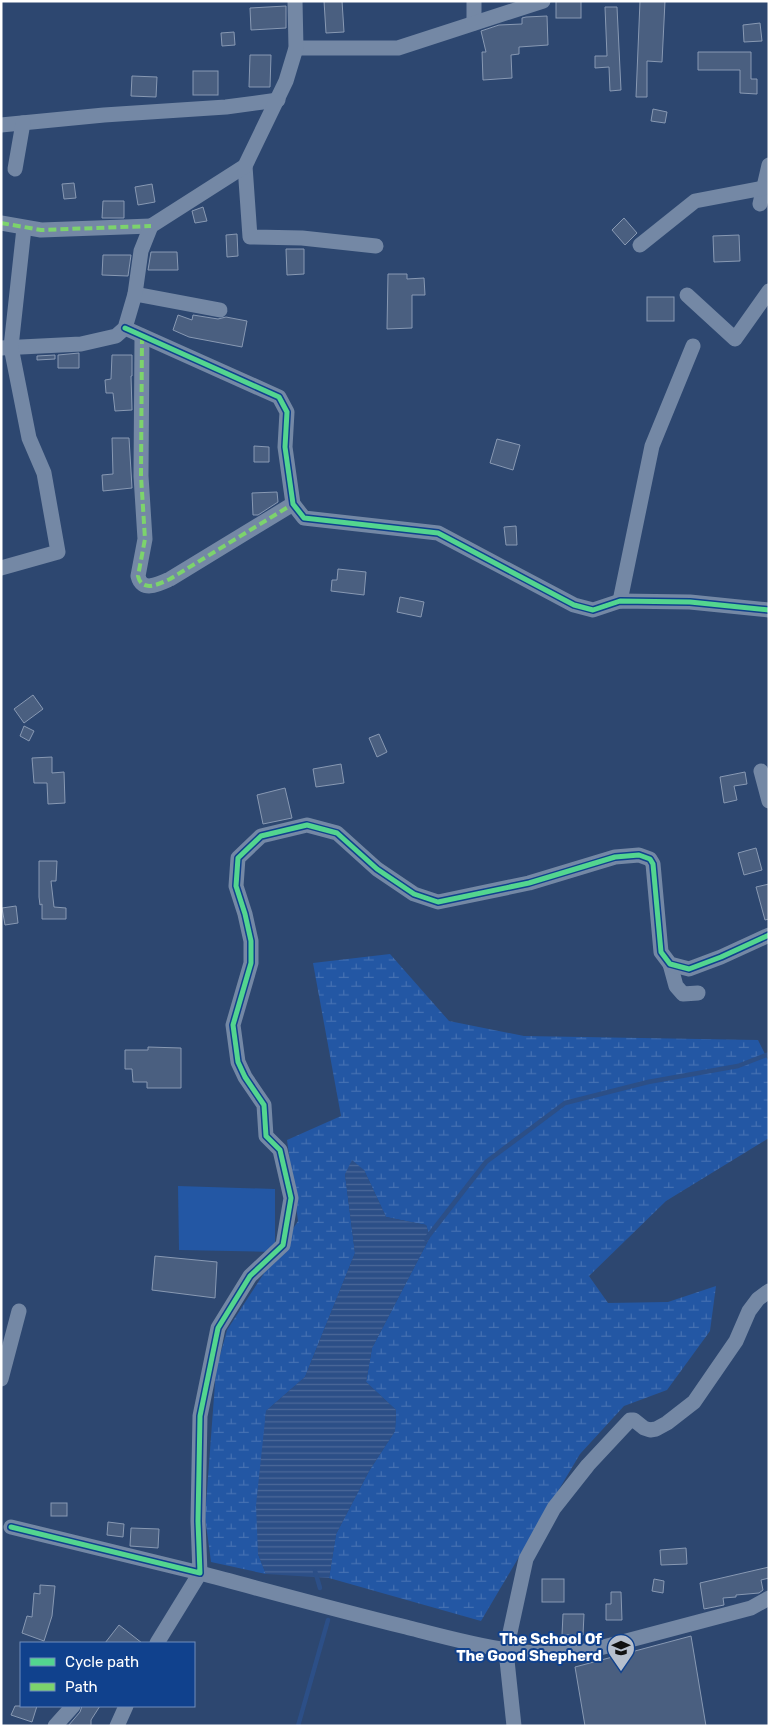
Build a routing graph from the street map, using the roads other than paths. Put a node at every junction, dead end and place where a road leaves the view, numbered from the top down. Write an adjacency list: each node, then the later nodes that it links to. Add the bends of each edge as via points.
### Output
1 (295, 1): 5 (street)
2 (474, 1): 4 (street)
3 (543, 1): 4 (street)
4 (474, 24): 5 (street, via 398,48)
5 (296, 48): 6 (street)
6 (278, 100): 7 (street, via 226,108); 10 (street)
7 (23, 123): 8 (street); 11 (street)
8 (1, 125)
9 (769, 165): 12 (street)
10 (245, 166): 15 (street); 18 (street, via 250,237 302,238)
11 (16, 169)
12 (764, 188): 13 (street); 17 (street, via 695,201)
13 (760, 204)
14 (1, 223): 16 (street)
15 (151, 226): 16 (street); 20 (street, via 141,251)
16 (24, 228): 26 (street)
17 (640, 245)
18 (376, 246)
19 (769, 291): 21 (street, via 735,339)
20 (135, 294): 22 (street); 23 (street)
21 (687, 295)
22 (220, 310)
23 (125, 328): 24 (street); 26 (street, via 116,336 81,344)
24 (142, 336): 27 (street, via 278,397 287,412 285,448); 27 (street, via 141,476 145,539 139,581 153,587 170,579)
25 (693, 346): 29 (street, via 652,446)
26 (6, 347): 28 (street, via 29,438 44,473 58,552)
27 (293, 504): 29 (street, via 304,518 438,534 574,606 593,610)
28 (1, 568)
29 (620, 601): 30 (street, via 690,602)
30 (769, 610)
31 (761, 772): 32 (street)
32 (769, 801)
33 (769, 935): 34 (street, via 689,969)
34 (670, 964): 35 (street, via 676,986 683,994); 40 (street, via 661,952 653,864 650,859 639,855 615,857 528,883 438,902 414,894 384,874 337,833 307,826 261,836 238,858 236,886 251,941 251,963 233,1025 238,1062 264,1105 266,1136 280,1150 291,1198 283,1244 250,1276 218,1328 200,1416)
35 (698, 993)
36 (769, 1291): 43 (street, via 749,1311 736,1341 694,1402 656,1429 644,1428 630,1420 554,1508 526,1560)
37 (19, 1311): 38 (street)
38 (1, 1379)
39 (11, 1527): 40 (street)
40 (200, 1573): 42 (street); 43 (street)
41 (769, 1598): 43 (street, via 750,1608 576,1653)
42 (158, 1642)
43 (506, 1650): 48 (street)
44 (72, 1707): 46 (street)
45 (126, 1707): 47 (street)
46 (55, 1726)
47 (117, 1726)
48 (514, 1726)

